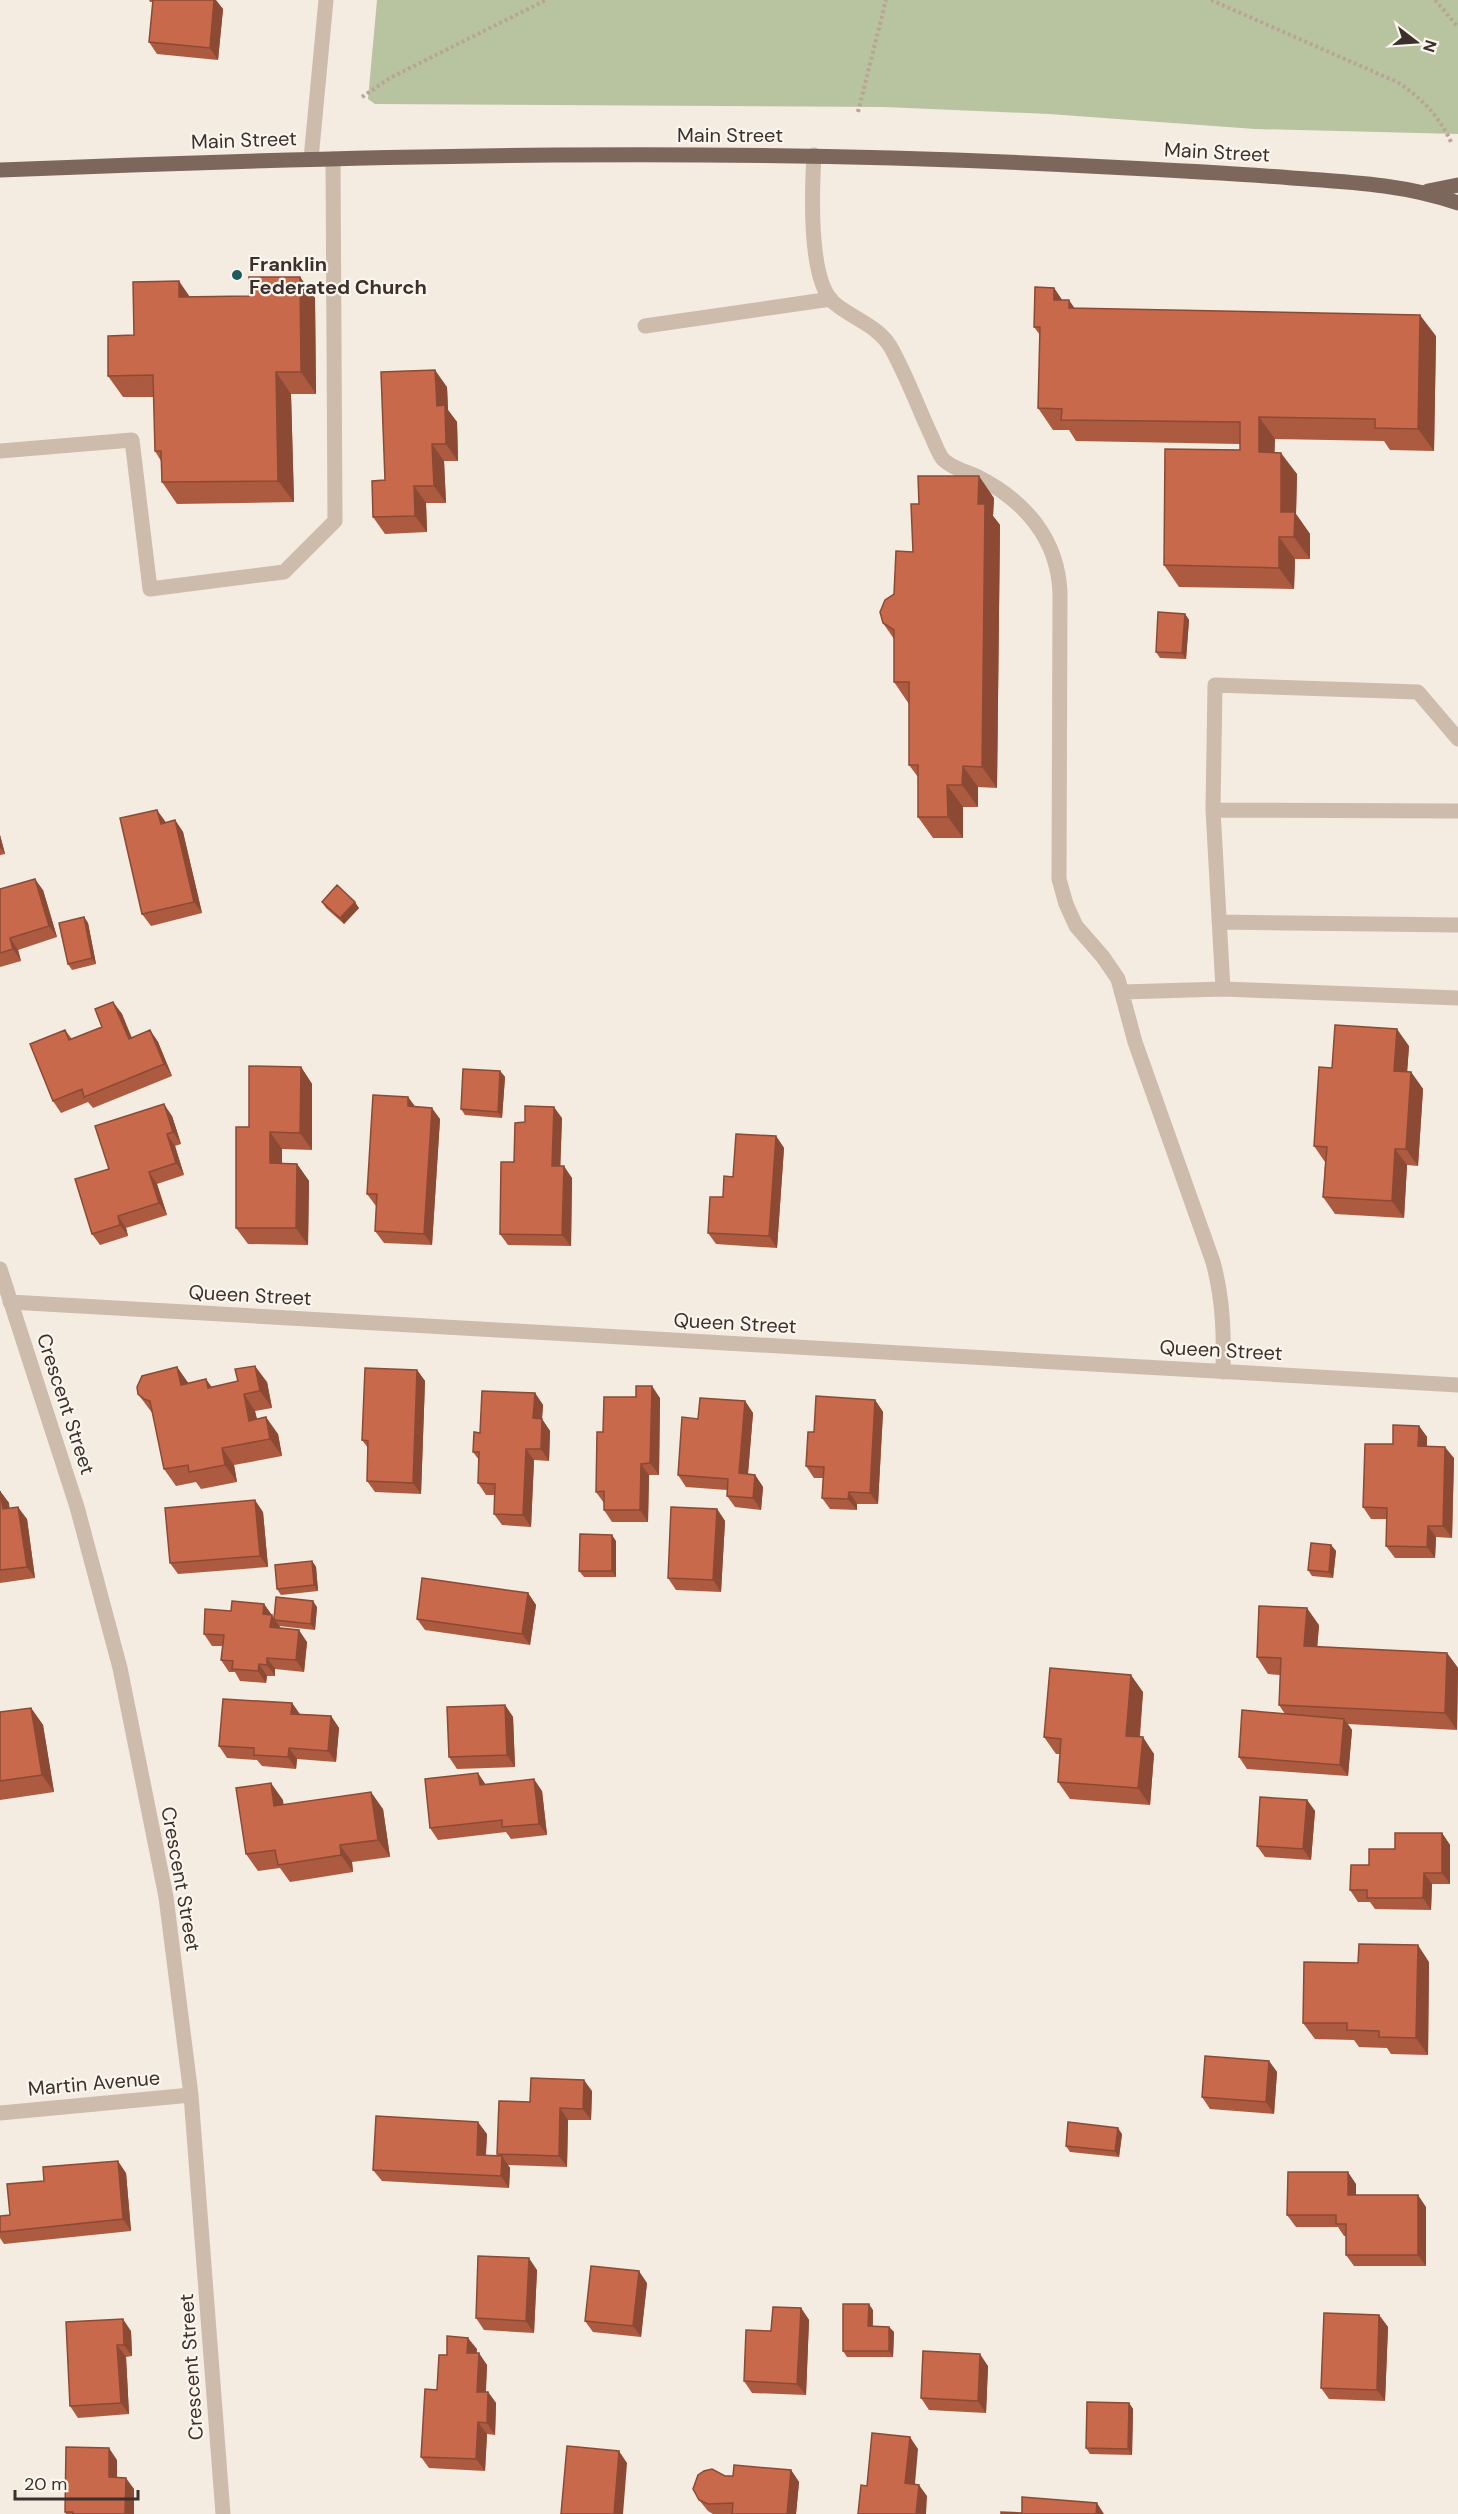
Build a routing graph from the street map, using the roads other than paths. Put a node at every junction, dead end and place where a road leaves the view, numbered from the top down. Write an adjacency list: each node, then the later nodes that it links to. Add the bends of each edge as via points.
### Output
1 (326, 0): 3 (street)
2 (814, 155): 4 (main road, Main Street); 7 (main road, Main Street, via 1241,174); 9 (street, via 814,238)
3 (311, 159): 4 (main road, Main Street); 5 (main road, Main Street)
4 (333, 159): 11 (street, via 335,521 284,572 150,589 132,440)
5 (0, 170)
6 (1458, 186): 7 (main road)
7 (1425, 192): 8 (main road, Main Street)
8 (1458, 203)
9 (831, 299): 10 (street); 18 (street, via 889,345 943,459 1002,490 1036,525 1055,557 1060,604 1059,879 1076,926 1113,969)
10 (645, 326)
11 (0, 451)
12 (1458, 739): 13 (street, via 1418,692 1215,685)
13 (1213, 810): 14 (street); 15 (street)
14 (1458, 811)
15 (1219, 922): 16 (street); 17 (street)
16 (1458, 925)
17 (1222, 989): 18 (street); 19 (street)
18 (1123, 992): 22 (street, via 1135,1042 1217,1275 1225,1327)
19 (1458, 998)
20 (0, 1269): 21 (street, Crescent Street)
21 (10, 1302): 22 (street, Queen Street); 24 (street, Crescent Street, via 77,1507 120,1668 166,1897)
22 (1222, 1372): 23 (street, Queen Street)
23 (1458, 1385)
24 (191, 2095): 25 (street, Martin Avenue); 26 (street, Crescent Street)
25 (0, 2113)
26 (223, 2514)

